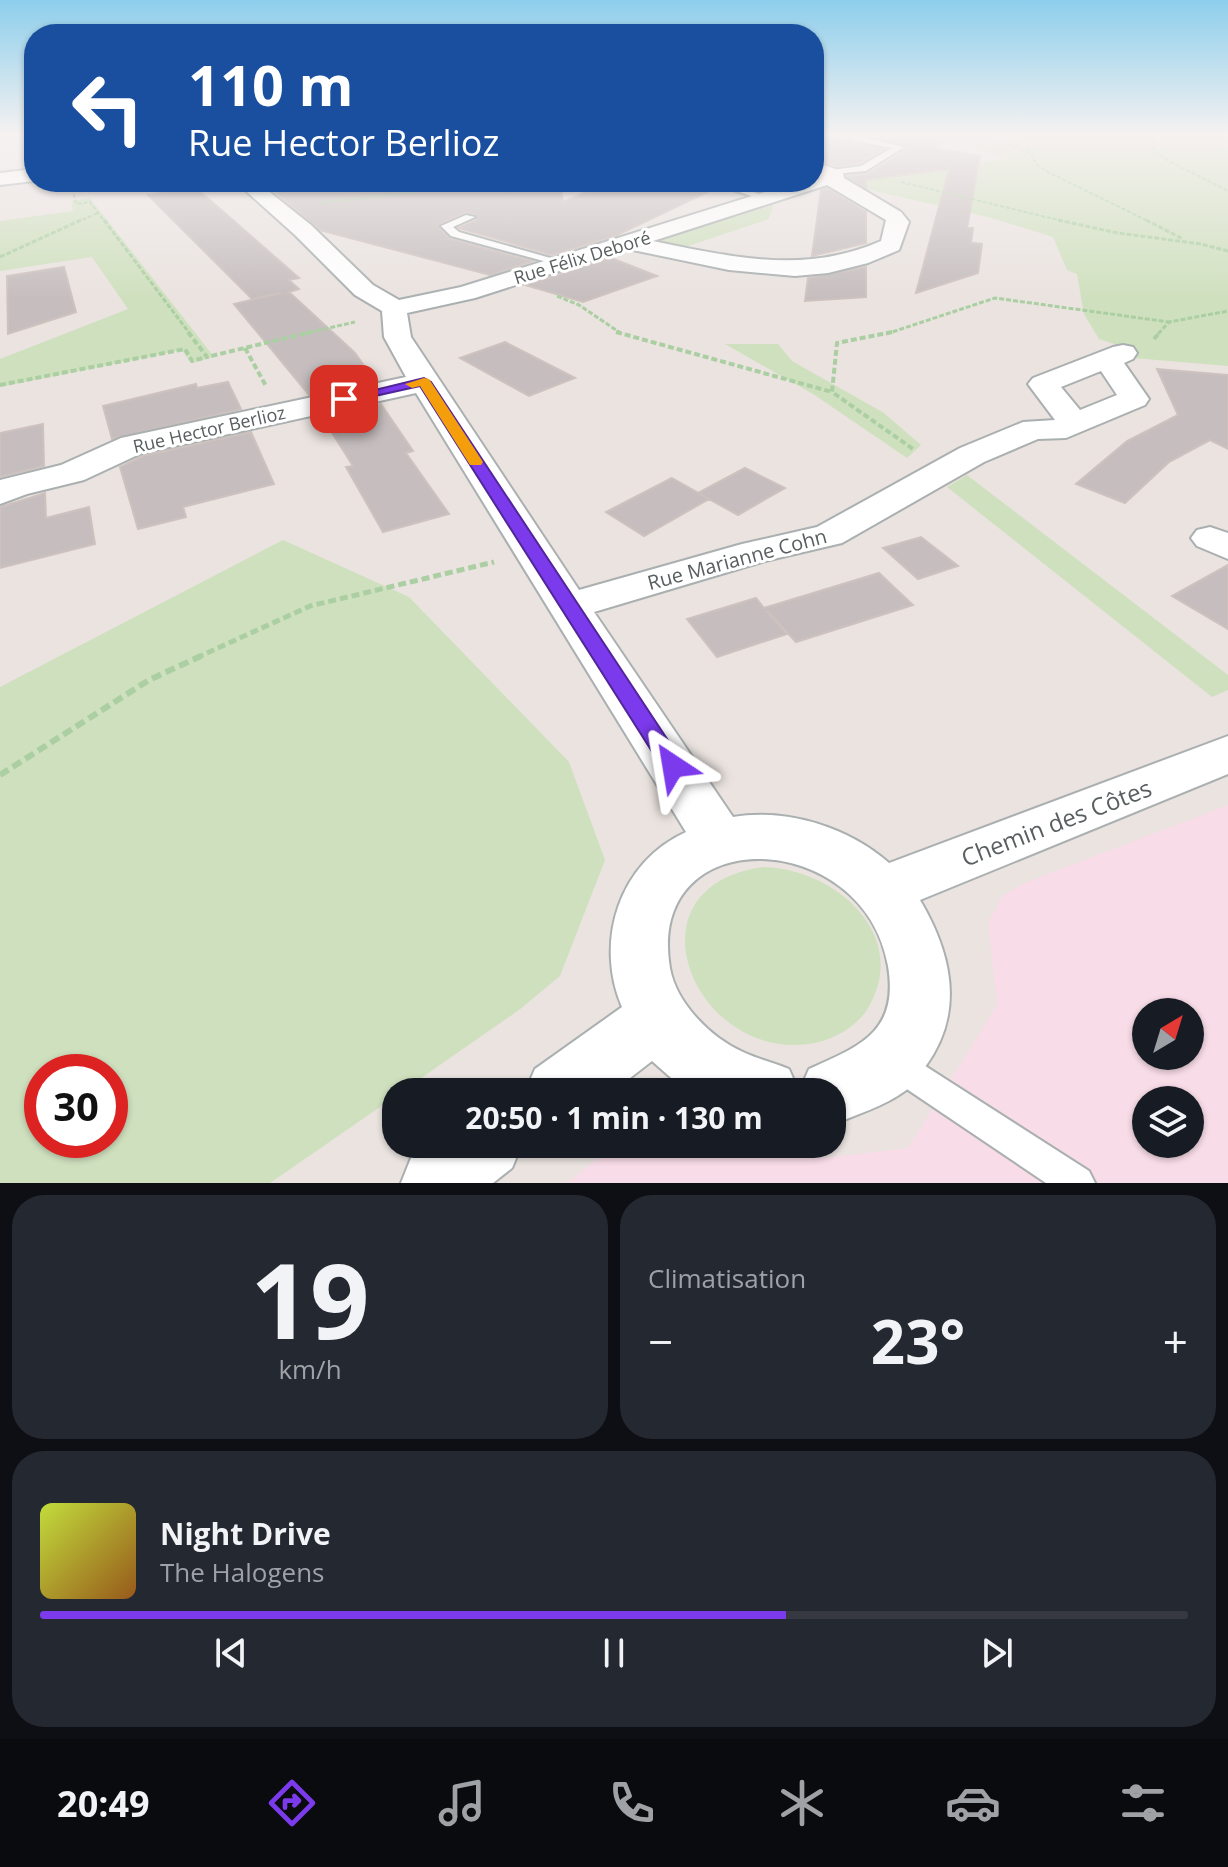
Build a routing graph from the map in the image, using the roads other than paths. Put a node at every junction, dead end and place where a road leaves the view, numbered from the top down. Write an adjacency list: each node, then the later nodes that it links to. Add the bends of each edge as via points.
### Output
1 (854, 189): 7 (street, via 898,222 891,245 839,264 777,270)
2 (258, 192): 9 (street)
3 (747, 192): 5 (lane)
4 (782, 192): 5 (street, Rue Félix Deboré)
5 (767, 198): 7 (street, Rue Félix Deboré)
6 (470, 217): 8 (lane, via 446,226 455,234)
7 (627, 242): 8 (street, Rue Félix Deboré)
8 (562, 263): 9 (street, Rue Félix Deboré)
9 (393, 311): 10 (street, via 400,342)
10 (424, 382): 12 (street, Rue Hector Berlioz, via 132,445 72,473); 13 (street)
11 (1073, 422): 11 (street, Rue Marianne Cohn, via 1134,399 1115,356 1043,384); 13 (street, Rue Marianne Cohn, via 1055,431 1034,429 972,455 829,535)
12 (0, 494)
13 (568, 606): 15 (street)
14 (1228, 754): 16 (street, Chemin des Côtes)
15 (720, 841): 16 (street, via 766,836 814,845 858,867); 17 (street, via 689,856 663,878 640,925 642,980)
16 (883, 890): 18 (street, via 916,944 922,985 914,1025)
17 (659, 1018): 19 (street); 20 (street, via 687,1052)
18 (891, 1060): 21 (street); 24 (lane)
19 (577, 1078)
20 (725, 1078)
21 (846, 1087)
22 (469, 1158): 23 (street)
23 (436, 1183)
24 (1077, 1183)

